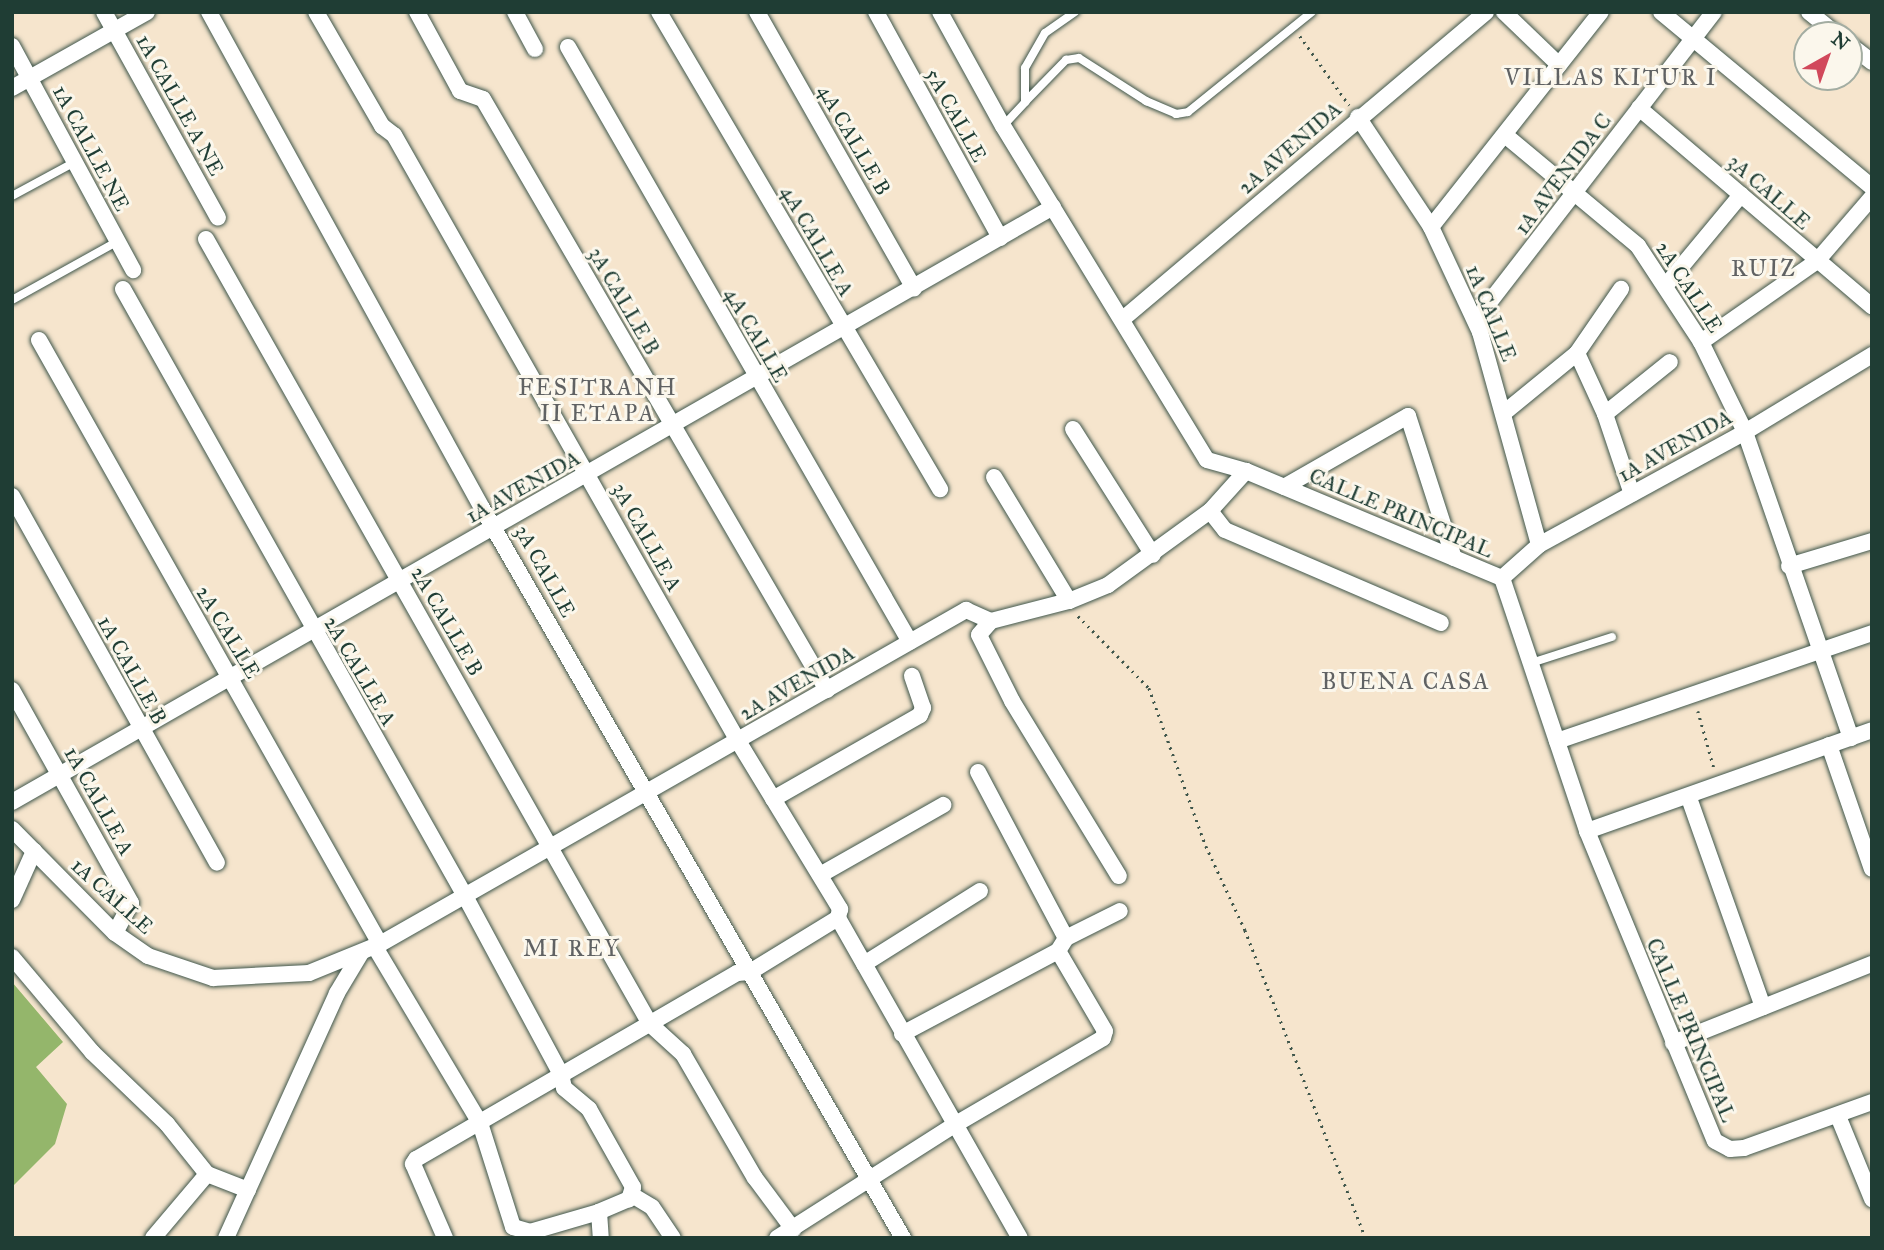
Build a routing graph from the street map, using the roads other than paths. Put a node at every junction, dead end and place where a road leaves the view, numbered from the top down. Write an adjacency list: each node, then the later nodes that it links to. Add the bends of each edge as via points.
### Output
1 (104, 12): 18 (street, 1A CALLE A NE)
2 (147, 12): 18 (street)
3 (209, 12): 75 (street, 3A CALLE)
4 (316, 12): 68 (street, 3A CALLE A, via 382,127 394,135)
5 (417, 12): 64 (street, 3A CALLE B, via 460,91 483,99)
6 (515, 12): 22 (street)
7 (659, 12): 54 (street, 4A CALLE A)
8 (757, 12): 46 (street, 4A CALLE B)
9 (876, 12): 40 (street, 5A CALLE)
10 (940, 12): 29 (street, CALLE PRINCIPAL)
11 (1075, 12): 26 (lane, via 1045,33 1034,51 1025,68)
12 (1312, 12): 26 (lane, via 1188,112 1176,114 1146,101 1079,58 1066,60)
13 (1486, 12): 28 (street, 2A AVENIDA)
14 (1504, 12): 23 (street)
15 (1601, 12): 23 (street)
16 (1661, 12): 19 (street)
17 (1714, 12): 19 (street, 1A AVENIDA C)
18 (115, 30): 24 (street); 38 (street, 1A CALLE A NE)
19 (1693, 39): 27 (street, 1A AVENIDA C); 32 (street)
20 (12, 46): 24 (street, 1A CALLE NE)
21 (569, 47): 61 (street, 4A CALLE)
22 (536, 49)
23 (1559, 65): 30 (street)
24 (30, 78): 25 (street); 31 (street, 1A CALLE NE)
25 (12, 88)
26 (1025, 102): 29 (lane)
27 (1639, 108): 33 (street, 1A AVENIDA C); 34 (street, 3A CALLE)
28 (1359, 117): 39 (street, 1A CALLE); 53 (street, 2A AVENIDA)
29 (1003, 126): 37 (street, CALLE PRINCIPAL)
30 (1505, 135): 33 (street, 2A CALLE); 39 (street)
31 (75, 162): 35 (lane); 42 (street, 1A CALLE NE)
32 (1872, 187)
33 (1576, 192): 45 (street, 2A CALLE, via 1638,246); 52 (street, 1A AVENIDA C)
34 (1741, 195): 43 (street, 3A CALLE); 45 (street)
35 (12, 196)
36 (1872, 197): 43 (street)
37 (1053, 207): 40 (street, 1A AVENIDA); 53 (street, CALLE PRINCIPAL)
38 (218, 218)
39 (1431, 227): 50 (street, 1A CALLE)
40 (1000, 238): 46 (street, 1A AVENIDA)
41 (206, 239): 82 (street, 2A CALLE B)
42 (118, 241): 44 (street, 1A CALLE NE); 49 (lane)
43 (1817, 261): 51 (street, 3A CALLE); 57 (street)
44 (133, 270)
45 (1667, 284): 57 (street, 2A CALLE)
46 (914, 288): 54 (street, 1A AVENIDA)
47 (123, 289): 86 (street, 2A CALLE A)
48 (1621, 289): 58 (street)
49 (12, 300)
50 (1468, 303): 52 (street); 55 (street, 1A CALLE)
51 (1872, 306)
52 (1485, 308): 55 (street, 1A AVENIDA C)
53 (1124, 318): 67 (street, CALLE PRINCIPAL, via 1208,460)
54 (844, 328): 61 (street, 1A AVENIDA); 71 (street, 4A CALLE A)
55 (1480, 332): 62 (street, 1A CALLE)
56 (38, 340): 93 (street, 2A CALLE)
57 (1701, 342): 66 (street, 2A CALLE)
58 (1577, 353): 62 (street); 63 (street)
59 (1872, 355): 66 (street, 1A AVENIDA)
60 (1670, 362): 63 (street)
61 (757, 379): 64 (street, 1A AVENIDA); 89 (street, 4A CALLE)
62 (1505, 412): 77 (street, 1A CALLE)
63 (1605, 414): 72 (street)
64 (673, 428): 68 (street, 1A AVENIDA); 95 (street, 3A CALLE B)
65 (1073, 429): 78 (street)
66 (1745, 432): 72 (street, 1A AVENIDA); 80 (street, 2A CALLE)
67 (1246, 471): 70 (street, CALLE PRINCIPAL); 74 (street, 2A AVENIDA)
68 (588, 475): 75 (street, 1A AVENIDA); 99 (street, 3A CALLE A)
69 (994, 477): 83 (street)
70 (1284, 487): 79 (street, CALLE PRINCIPAL); 79 (street, via 1408,416)
71 (940, 489)
72 (1632, 494): 77 (street, 1A AVENIDA)
73 (12, 496): 96 (street, 1A CALLE B)
74 (1210, 512): 78 (street, 2A AVENIDA); 85 (street, via 1225,530)
75 (496, 526): 82 (street, 1A AVENIDA); 104 (street, 3A CALLE)
76 (1872, 541): 80 (street)
77 (1539, 545): 81 (street, 1A AVENIDA)
78 (1153, 555): 83 (street, 2A AVENIDA, via 1108,585)
79 (1454, 558): 81 (street, CALLE PRINCIPAL)
80 (1789, 566): 90 (street, 2A CALLE)
81 (1502, 578): 91 (street, CALLE PRINCIPAL)
82 (400, 581): 86 (street, 1A AVENIDA); 111 (street, 2A CALLE B)
83 (1069, 601): 84 (street, 2A AVENIDA)
84 (991, 621): 89 (street, 2A AVENIDA, via 966,610); 116 (street, via 979,635 1012,701)
85 (1441, 623)
86 (312, 631): 93 (street, 1A AVENIDA); 118 (street, 2A CALLE A)
87 (1872, 633): 90 (street)
88 (1612, 637): 91 (lane)
89 (910, 642): 95 (street, 2A AVENIDA)
90 (1821, 650): 98 (street, 2A CALLE); 100 (street)
91 (1531, 663): 100 (street, CALLE PRINCIPAL)
92 (912, 676): 106 (street, via 923,708 920,715)
93 (228, 679): 96 (street, 1A AVENIDA); 124 (street, 2A CALLE)
94 (12, 690): 103 (street, 1A CALLE A)
95 (827, 690): 99 (street, 2A AVENIDA)
96 (141, 729): 103 (street, 1A AVENIDA); 113 (street, 1A CALLE B)
97 (1872, 730): 98 (street)
98 (1851, 737): 101 (street)
99 (738, 741): 104 (street, 2A AVENIDA); 106 (street, 3A CALLE A)
100 (1557, 741): 110 (street, CALLE PRINCIPAL)
101 (1829, 745): 105 (street); 114 (street)
102 (978, 772): 123 (street)
103 (59, 773): 107 (street, 1A AVENIDA); 122 (street, 1A CALLE A, via 131,903)
104 (646, 794): 111 (street, 2A AVENIDA); 128 (street, 3A CALLE)
105 (1689, 798): 110 (street); 129 (street)
106 (773, 799): 115 (street, 3A CALLE A)
107 (12, 802)
108 (943, 805): 115 (street)
109 (12, 829): 112 (street, 1A CALLE)
110 (1587, 831): 132 (street, CALLE PRINCIPAL)
111 (551, 848): 118 (street, 2A AVENIDA); 130 (street, 2A CALLE B)
112 (34, 851): 119 (street); 122 (street, 1A CALLE)
113 (217, 863)
114 (1872, 869)
115 (820, 875): 121 (street, 3A CALLE A, via 840,909)
116 (1119, 876)
117 (980, 891): 126 (street)
118 (465, 896): 124 (street, 2A AVENIDA); 133 (street, 2A CALLE A)
119 (12, 900)
120 (1120, 911): 123 (street)
121 (838, 918): 126 (street, 3A CALLE A); 128 (street)
122 (115, 933): 124 (street, 1A CALLE, via 148,956 213,978 309,973)
123 (1062, 945): 131 (street); 137 (street, via 1105,1031 1103,1038)
124 (372, 948): 136 (street, 2A CALLE); 140 (street, via 337,993)
125 (12, 957): 138 (street, via 92,1052 167,1124)
126 (864, 964): 131 (street, 3A CALLE A)
127 (1872, 964): 129 (street)
128 (750, 972): 130 (street, via 737,973); 139 (street, 3A CALLE)
129 (1763, 1007): 132 (street)
130 (650, 1024): 133 (street); 144 (street, 2A CALLE B, via 683,1054 755,1178)
131 (902, 1034): 137 (street, 3A CALLE A)
132 (1673, 1043): 135 (street, CALLE PRINCIPAL, via 1715,1141 1730,1149)
133 (561, 1074): 136 (street); 141 (street, 2A CALLE A, via 564,1088 589,1109 633,1187)
134 (1872, 1102): 135 (street)
135 (1839, 1116): 142 (street)
136 (480, 1123): 145 (street, 2A CALLE); 148 (street, via 413,1164)
137 (956, 1124): 139 (street); 153 (street, 3A CALLE A)
138 (207, 1174): 140 (street); 146 (street)
139 (868, 1183): 144 (street); 152 (street, 3A CALLE)
140 (248, 1190): 147 (street)
141 (632, 1195): 143 (street); 150 (street, via 652,1206)
142 (1872, 1199)
143 (599, 1212): 145 (street, via 530,1232); 149 (street)
144 (793, 1229): 151 (street)
145 (513, 1232)
146 (153, 1238)
147 (226, 1238)
148 (445, 1238)
149 (601, 1238)
150 (673, 1238)
151 (777, 1238)
152 (903, 1238)
153 (1020, 1238)

